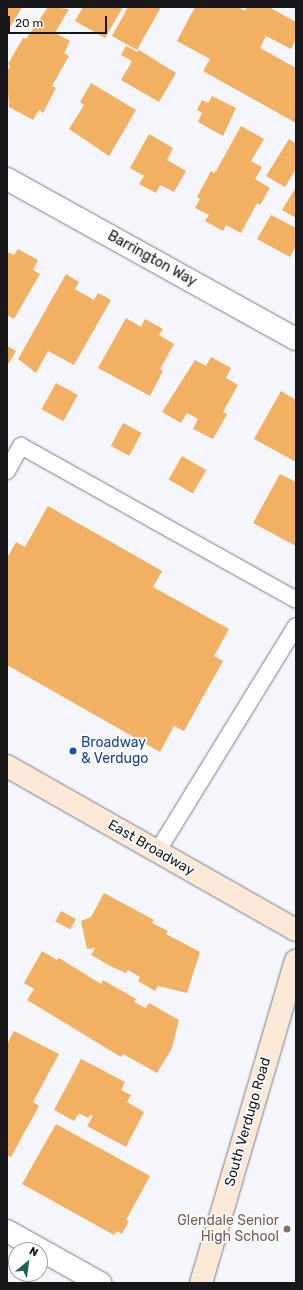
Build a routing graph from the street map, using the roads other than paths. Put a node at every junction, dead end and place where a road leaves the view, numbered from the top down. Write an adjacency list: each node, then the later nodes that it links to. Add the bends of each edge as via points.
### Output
1 (7, 179): 2 (street, Barrington Way)
2 (296, 339)
3 (7, 471): 4 (lane, via 21,446)
4 (296, 600)
5 (296, 626): 7 (lane)
6 (7, 766): 7 (main road, East Broadway)
7 (157, 852): 8 (main road, East Broadway)
8 (296, 930)
9 (296, 961): 12 (main road, South Verdugo Road)
10 (7, 1230): 11 (street)
11 (100, 1283)
12 (201, 1283)

